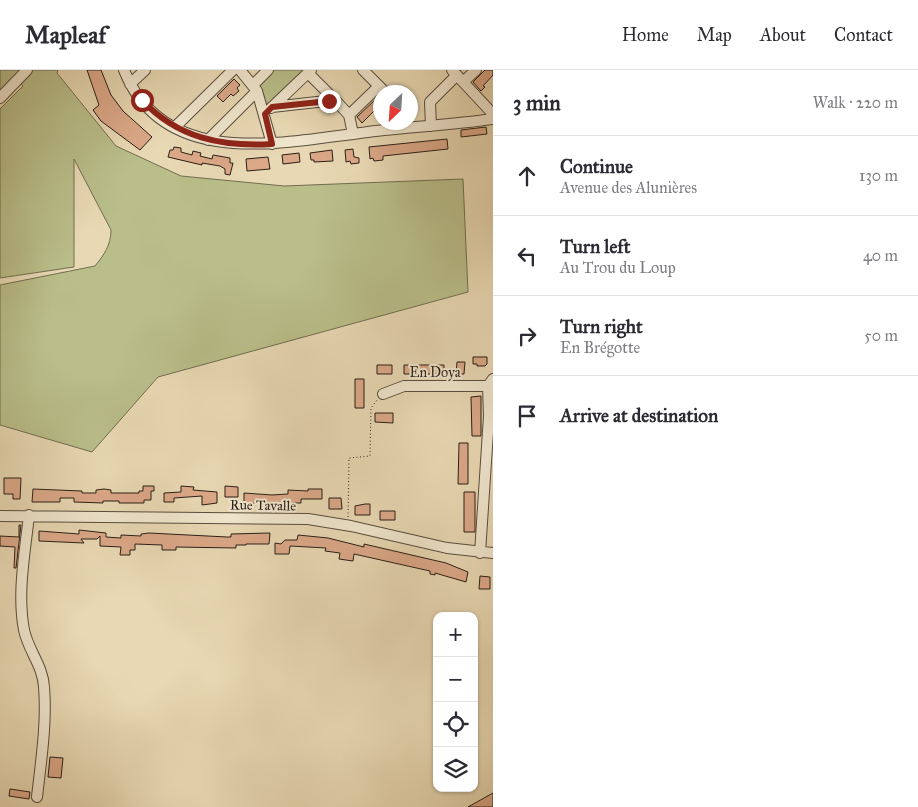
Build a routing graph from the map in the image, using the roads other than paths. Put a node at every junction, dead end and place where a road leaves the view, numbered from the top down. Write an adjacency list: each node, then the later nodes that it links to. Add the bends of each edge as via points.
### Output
1 (27, 70): 15 (street)
2 (124, 70): 11 (street)
3 (145, 70): 11 (street)
4 (233, 70): 23 (street)
5 (268, 70): 13 (street)
6 (476, 70): 10 (street)
7 (246, 72): 13 (street)
8 (309, 72): 16 (street); 17 (street)
9 (370, 72): 12 (street)
10 (458, 76): 18 (street); 22 (street, via 430,102)
11 (130, 84): 23 (street, via 150,109)
12 (379, 85)
13 (255, 88): 17 (street); 26 (street)
14 (373, 96): 19 (street)
15 (0, 98)
16 (335, 100): 17 (street); 19 (street)
17 (269, 110): 27 (street)
18 (493, 114)
19 (349, 115): 25 (street)
20 (493, 119): 22 (street)
21 (418, 126): 22 (street)
22 (431, 126)
23 (175, 127): 26 (street)
24 (376, 130): 25 (street)
25 (353, 134): 27 (street)
26 (208, 140): 27 (street, via 235,145)
27 (272, 144)
28 (491, 382): 29 (street, En Doya, via 404,386); 30 (street)
29 (383, 394)
30 (489, 503): 33 (street)
31 (29, 515): 32 (street, Rue Tavalle); 33 (street, Rue Tavalle, via 308,519); 35 (street, via 21,607 30,650 42,671 45,707)
32 (0, 516)
33 (480, 553): 34 (street, Rue Tavalle)
34 (493, 553)
35 (37, 797)

